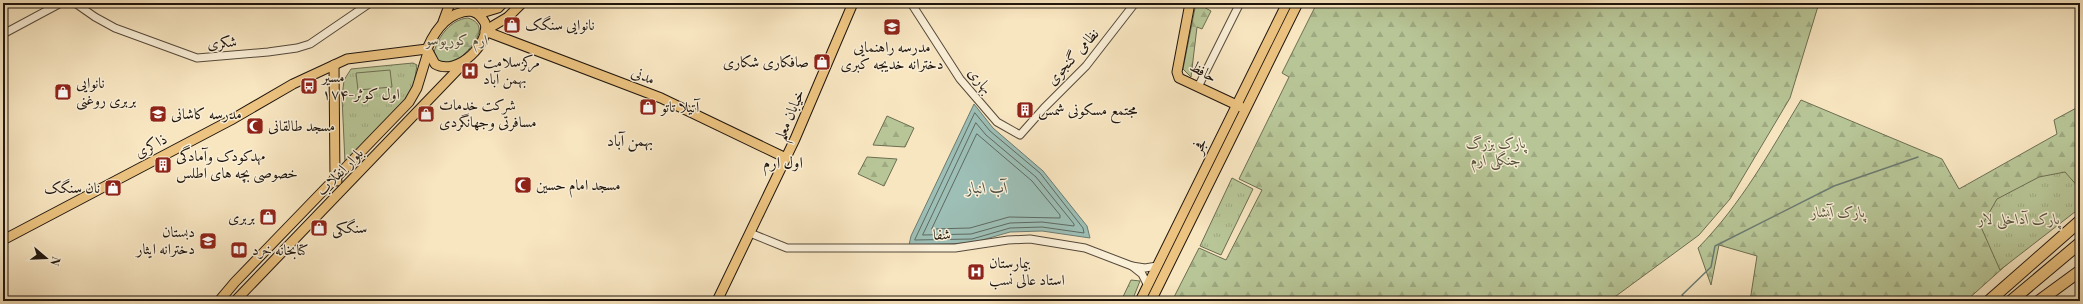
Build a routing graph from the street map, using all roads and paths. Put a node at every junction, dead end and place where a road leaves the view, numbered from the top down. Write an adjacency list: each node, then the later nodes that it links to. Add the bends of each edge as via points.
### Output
1 (61, 3): 19 (street)
2 (75, 3): 3 (street, شکری, via 115,28 197,58 268,52 310,44)
3 (370, 3)
4 (450, 3): 17 (main road)
5 (469, 3): 16 (main road)
6 (479, 3): 16 (street)
7 (503, 3): 16 (main road, via 498,8)
8 (522, 3): 18 (main road, via 508,17)
9 (853, 3): 27 (main road, خیابان معلم)
10 (911, 3): 25 (street, بهاری, via 960,79 997,122 1020,135)
11 (1135, 3): 25 (street, نظامی گنجوی, via 1086,66)
12 (1190, 3): 23 (main road, حافظ, via 1177,72 1179,78)
13 (1240, 3): 23 (street)
14 (1286, 3): 24 (main road, فجر)
15 (1298, 3): 26 (main road, فجر)
16 (477, 13): 17 (main road, via 454,14); 18 (main road, via 485,23)
17 (443, 23): 20 (main road)
18 (485, 30): 21 (main road, via 482,40); 27 (main road, مدنی, via 661,98)
19 (5, 34)
20 (428, 50): 21 (main road, via 431,60 440,67 455,67); 22 (main road, ذاکری, via 347,59); 28 (main road, بلوار انقلاب, via 417,88 409,102)
21 (465, 62): 29 (main road, بلوار انقلاب)
22 (334, 65): 28 (main road); 32 (main road, ذاکری, via 293,84 231,120)
23 (1198, 87): 24 (main road, حافظ)
24 (1237, 104): 26 (main road, حافظ); 35 (main road, فجر)
25 (1044, 108)
26 (1246, 109): 44 (main road, فجر)
27 (786, 158): 31 (main road, خیابان معلم)
28 (335, 179): 29 (main road); 37 (main road, بلوار انقلاب)
29 (344, 188): 39 (main road, بلوار انقلاب)
30 (2080, 221): 45 (highway)
31 (750, 233): 34 (street, شفا, via 786,248 955,248 1030,239 1085,248); 42 (main road, خیابان معلم)
32 (3, 240)
33 (2080, 243): 46 (highway)
34 (1132, 266): 35 (street); 38 (street, via 1142,274)
35 (1157, 266): 38 (main road, فجر)
36 (2080, 271): 47 (highway)
37 (235, 282): 39 (main road, via 236,287); 40 (main road, بلوار انقلاب)
38 (1147, 284): 43 (main road, فجر)
39 (244, 291): 41 (main road, بلوار انقلاب)
40 (219, 301)
41 (236, 301)
42 (717, 301)
43 (1140, 301)
44 (1151, 301)
45 (1989, 301)
46 (2011, 301)
47 (2039, 301)

